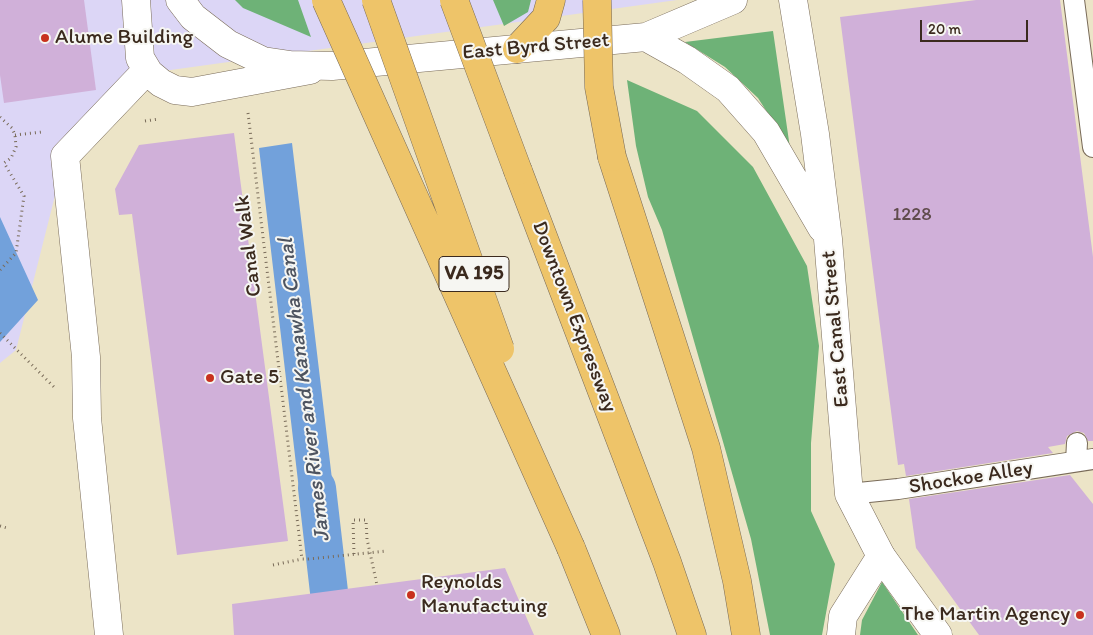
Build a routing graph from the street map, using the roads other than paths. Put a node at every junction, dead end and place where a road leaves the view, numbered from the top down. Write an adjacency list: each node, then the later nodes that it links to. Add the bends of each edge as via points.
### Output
1 (136, 0): 14 (street, via 140,58)
2 (180, 0): 13 (street, East Byrd Street, via 193,17 228,44 263,61 290,66)
3 (326, 0): 19 (highway, bridge)
4 (376, 0): 19 (highway, VA 195, bridge)
5 (454, 0): 23 (highway, Downtown Expressway, bridge, via 664,552)
6 (551, 0): 12 (highway, via 546,18)
7 (597, 0): 24 (highway, bridge, via 599,87 612,157 706,448)
8 (733, 0): 11 (street, East Byrd Street)
9 (793, 0): 16 (street, East Canal Street)
10 (1074, 0): 15 (lane)
11 (646, 37): 12 (street, East Byrd Street); 16 (street, via 687,60 728,89 766,132)
12 (517, 49): 13 (street, East Byrd Street)
13 (332, 66): 14 (street, East Byrd Street, via 192,92 176,90 161,83)
14 (147, 70): 21 (street, via 65,156 86,357 87,418)
15 (1093, 147)
16 (828, 239): 18 (street, East Canal Street)
17 (1082, 454): 18 (lane, Shockoe Alley, via 898,489)
18 (849, 494): 20 (street, East Canal Street)
19 (571, 548): 22 (highway, VA 195)
20 (881, 556): 25 (street, via 843,616); 26 (street, East Canal Street)
21 (109, 635)
22 (606, 635)
23 (692, 635)
24 (746, 635)
25 (841, 635)
26 (938, 635)

